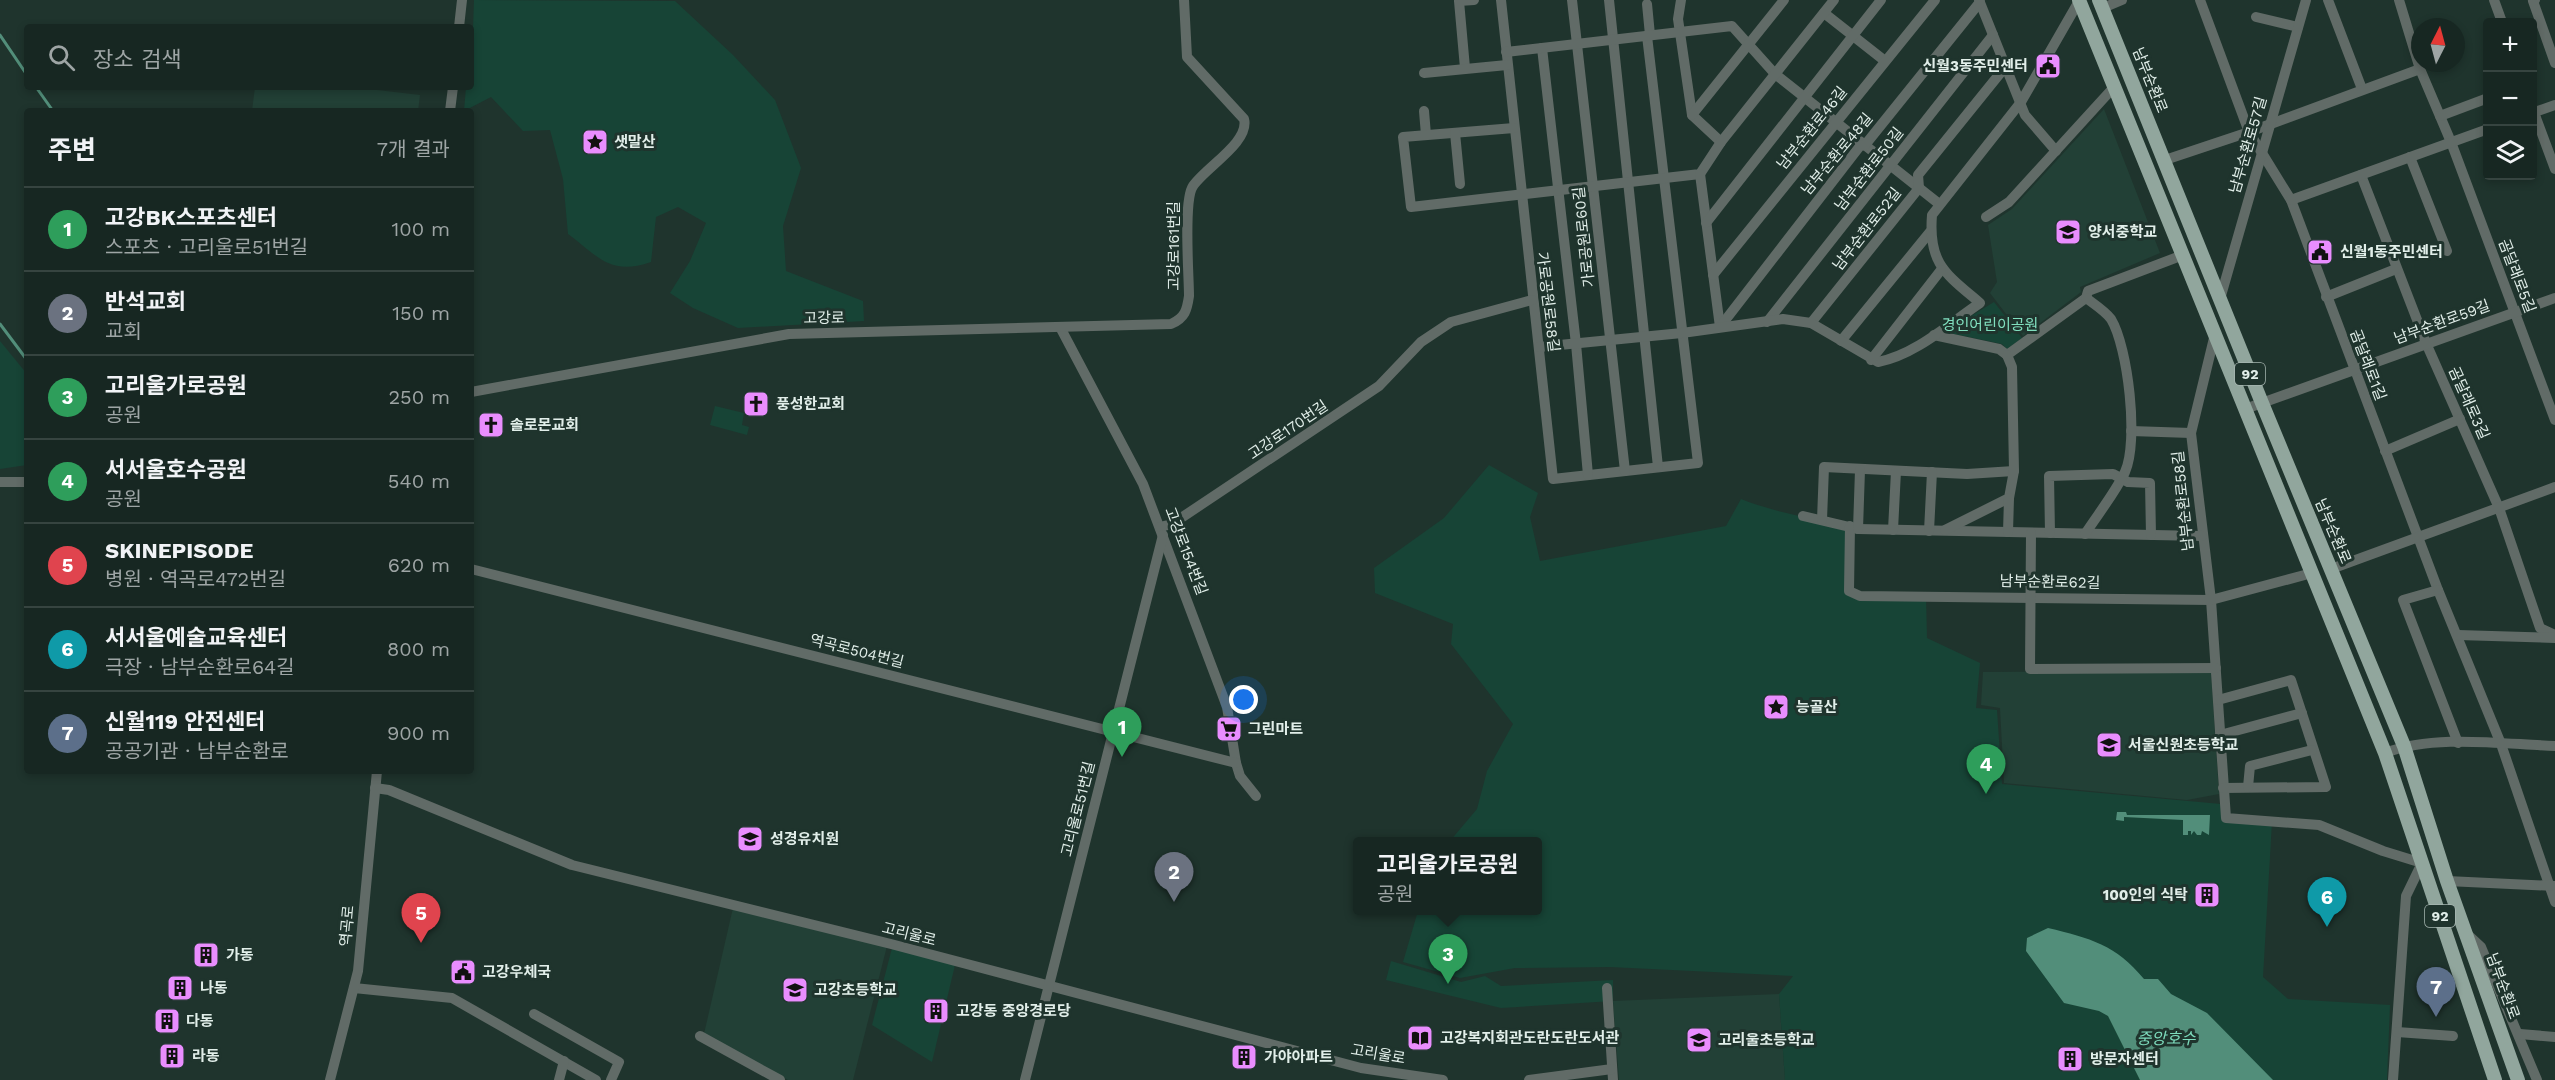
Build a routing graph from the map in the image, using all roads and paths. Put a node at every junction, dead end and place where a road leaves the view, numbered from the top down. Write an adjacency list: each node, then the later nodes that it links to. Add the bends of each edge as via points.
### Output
1 (462, 0): 27 (street)
2 (1184, 0): 102 (street, 고강로161번길, via 1187,57 1244,119 1246,126 1242,137 1189,192 1189,296)
3 (1474, 0): 20 (street)
4 (1501, 0): 38 (street, 가로공원로58길)
5 (1572, 0): 35 (street, 가로공원로60길)
6 (1609, 0): 33 (street)
7 (1681, 0): 29 (street)
8 (1784, 0): 36 (street)
9 (1834, 0): 24 (street)
10 (1881, 0): 30 (street)
11 (1935, 0): 39 (street, 남부순환로46길)
12 (2079, 0): 48 (main road, 92); 53 (street)
13 (2122, 0): 23 (street)
14 (2200, 0): 65 (street, 곰달래로1길)
15 (2306, 0): 28 (street, 남부순환로57길)
16 (2328, 0): 49 (street)
17 (2398, 0): 34 (street, 곰달래로5길)
18 (2494, 0): 26 (street)
19 (2535, 0): 40 (street)
20 (1459, 1): 43 (street)
21 (1980, 1): 31 (street); 70 (street, 남부순환로48길)
22 (1647, 4): 32 (street)
23 (2101, 4): 74 (main road, 남부순환로 / 92)
24 (1824, 13): 30 (street); 47 (street)
25 (2256, 17): 28 (street)
26 (2501, 18)
27 (459, 24)
28 (2298, 27): 62 (street, 남부순환로57길)
29 (1679, 32): 32 (street); 36 (street, via 1732,26); 58 (street)
30 (1852, 35): 39 (street); 51 (street)
31 (1994, 35): 42 (street); 75 (street, 남부순환로50길)
32 (1648, 36): 33 (street); 79 (street)
33 (1613, 40): 35 (street); 81 (street)
34 (2411, 41)
35 (1577, 44): 37 (street); 82 (street, 가로공원로60길)
36 (1748, 45): 47 (street); 58 (street)
37 (1542, 48): 38 (street); 84 (street)
38 (1506, 52): 41 (street, 가로공원로58길)
39 (1885, 62): 60 (street, 남부순환로46길)
40 (2555, 63)
41 (1507, 65): 43 (street); 63 (street, 가로공원로58길)
42 (2006, 66): 53 (street); 83 (street, 남부순환로52길, via 1918,175)
43 (1465, 68): 46 (street)
44 (2411, 72): 49 (street)
45 (2421, 72): 59 (street, 곰달래로5길)
46 (1424, 73)
47 (1775, 74): 51 (street); 68 (street)
48 (2114, 87): 71 (street); 92 (main road, 92)
49 (2362, 89): 62 (street)
50 (453, 90): 55 (street)
51 (1805, 98): 60 (street); 89 (street)
52 (2483, 100): 59 (street)
53 (2020, 102): 71 (street, via 2025,115); 87 (street)
54 (2555, 105): 56 (street)
55 (450, 108)
56 (2537, 110)
57 (1424, 111): 67 (street)
58 (1692, 115): 68 (street)
59 (2440, 116): 69 (street, 곰달래로5길)
60 (1836, 122): 70 (street); 95 (street, 남부순환로46길)
61 (2537, 122): 76 (street)
62 (2269, 123): 65 (street); 72 (street, 남부순환로57길)
63 (1514, 128): 66 (street); 85 (street, 가로공원로58길)
64 (2483, 130): 69 (street)
65 (2249, 132): 72 (street, 곰달래로1길); 74 (street)
66 (1455, 133): 67 (street); 80 (street)
67 (1426, 135): 85 (street, via 1403,137 1411,207)
68 (1721, 142): 77 (street)
69 (2451, 142): 73 (street); 101 (street, 곰달래로5길)
70 (1865, 145): 75 (street); 106 (street, 남부순환로48길, via 1860,146)
71 (2056, 151): 88 (street, via 2009,202)
72 (2261, 152): 86 (street, 곰달래로1길); 99 (street, 남부순환로57길)
73 (2410, 157): 78 (street); 91 (street)
74 (2165, 160): 99 (main road, 남부순환로 / 92)
75 (1890, 165): 83 (street); 103 (street, 남부순환로50길)
76 (2555, 169)
77 (1700, 174): 79 (street); 89 (street)
78 (2361, 175): 86 (street); 93 (street, 곰달래로3길)
79 (1664, 180): 81 (street); 107 (street)
80 (1460, 183)
81 (1628, 184): 82 (street); 110 (street)
82 (1593, 188): 84 (street); 111 (street, 가로공원로60길)
83 (1919, 188): 87 (street); 104 (street, 남부순환로52길)
84 (1557, 191): 85 (street); 114 (street)
85 (1521, 195): 100 (street, 가로공원로58길)
86 (2291, 200): 96 (street, 곰달래로1길)
87 (1938, 204): 90 (street)
88 (1986, 217)
89 (1706, 223): 95 (street)
90 (1930, 232): 94 (street); 112 (street)
91 (2447, 251)
92 (2183, 255): 97 (street, via 2088,291); 108 (main road, 92)
93 (2396, 269): 96 (street); 113 (street, 곰달래로3길)
94 (1941, 270): 109 (street, via 1980,303); 117 (street)
95 (1713, 275): 106 (street)
96 (2326, 297): 118 (street, 곰달래로1길)
97 (2086, 298): 116 (street); 124 (street, via 2110,317 2123,347)
98 (2555, 298): 101 (street, 남부순환로59길)
99 (2220, 299): 120 (main road, 남부순환로 / 92)
100 (1532, 300): 115 (street, 가로공원로58길); 144 (street, 고강로170번길, via 1451,322 1421,342 1379,386)
101 (2514, 312): 113 (street, 남부순환로59길); 123 (street, 곰달래로5길)
102 (1181, 320): 105 (street, 고강로, via 1171,324)
103 (1767, 322): 104 (street, via 1783,319); 106 (street)
104 (1811, 323): 112 (street)
105 (1060, 327): 119 (street, 고강로, via 789,334); 144 (street, 고강로154번길, via 1143,484)
106 (1720, 327): 107 (street)
107 (1682, 333): 110 (street); 127 (street, via 1698,463)
108 (2215, 333): 121 (main road, 92); 125 (street, 남부순환로58길)
109 (1934, 335): 116 (street, via 1999,349); 117 (street, via 1893,359)
110 (1645, 337): 111 (street); 127 (street)
111 (1611, 341): 114 (street); 129 (street, 가로공원로60길)
112 (1841, 341): 117 (street)
113 (2426, 343): 118 (street, 남부순환로59길); 122 (street, 곰달래로3길)
114 (1576, 344): 115 (street); 133 (street)
115 (1539, 347): 133 (street, 가로공원로58길, via 1553,479)
116 (2007, 355): 131 (street, via 2012,367)
117 (1870, 360)
118 (2355, 369): 120 (street, 남부순환로59길); 126 (street, 곰달래로1길)
119 (474, 391)
120 (2262, 403): 121 (street, 남부순환로59길); 154 (main road, 남부순환로 / 92)
121 (2245, 409): 156 (main road, 92)
122 (2460, 419): 126 (street); 139 (street, 곰달래로3길)
123 (2555, 420)
124 (2132, 431): 125 (street); 134 (street, via 2131,448)
125 (2191, 433): 152 (street, 남부순환로58길)
126 (2385, 451): 153 (street, 곰달래로1길)
127 (1658, 467): 129 (street)
128 (1860, 470): 130 (street); 141 (street, via 1824,467); 142 (street)
129 (1625, 471): 133 (street)
130 (1896, 471): 132 (street); 143 (street)
131 (2014, 471): 132 (street); 138 (street)
132 (1932, 472): 145 (street)
133 (1588, 475)
134 (2120, 480): 149 (street, via 2113,474 2049,477); 150 (street); 151 (street, via 2150,483)
135 (0, 482): 136 (street)
136 (24, 482)
137 (2555, 488): 139 (street)
138 (2009, 498): 146 (street); 147 (street)
139 (2499, 508): 153 (street); 161 (street, 곰달래로3길, via 2540,628)
140 (1803, 516): 141 (street)
141 (1822, 520): 142 (street)
142 (1854, 528): 143 (street); 158 (street, 남부순환로62길, via 1849,591 1860,596)
143 (1893, 530): 145 (street)
144 (1161, 531): 165 (street, 고리울로51번길); 173 (street, 고강로154번길, via 1227,707)
145 (1929, 531): 146 (street)
146 (1942, 531): 147 (street)
147 (2008, 532): 148 (street)
148 (2031, 533): 149 (street); 158 (street)
149 (2050, 533): 150 (street)
150 (2085, 534): 151 (street)
151 (2151, 535): 152 (street)
152 (2202, 536): 159 (street, 남부순환로58길)
153 (2418, 537): 154 (street); 157 (street, 곰달래로1길)
154 (2331, 569): 169 (main road, 남부순환로 / 92)
155 (474, 570): 165 (street, 역곡로504번길)
156 (2312, 573): 159 (street, 남부순환로62길); 172 (main road, 92)
157 (2438, 590): 160 (street, 곰달래로1길); 167 (street, via 2403,600)
158 (2030, 597): 159 (street, 남부순환로62길); 162 (street, via 2030,669)
159 (2211, 600): 162 (street, 남부순환로58길)
160 (2458, 635): 161 (street); 168 (street, 곰달래로1길)
161 (2555, 637)
162 (2216, 668): 163 (street, 남부순환로58길)
163 (2218, 700): 164 (street, via 2291,680); 166 (street, 남부순환로58길)
164 (2302, 713): 166 (street); 171 (street)
165 (1113, 732): 173 (street, 역곡로504번길); 186 (street, 고리울로51번길)
166 (2220, 735): 177 (street, 남부순환로58길)
167 (2458, 743): 168 (street); 169 (street)
168 (2501, 744): 170 (street); 183 (street, 곰달래로1길)
169 (2404, 746): 172 (street); 180 (main road, 남부순환로 / 92)
170 (2555, 746)
171 (2312, 750): 175 (street, via 2250,766); 175 (street, via 2326,787)
172 (2385, 753): 179 (main road, 92)
173 (1236, 763): 178 (street, 고강로154번길, via 1240,776)
174 (377, 774): 176 (street, 역곡로)
175 (2248, 787): 177 (street)
176 (375, 788): 186 (street, 고리울로, via 389,790 572,865); 187 (street, 역곡로)
177 (2223, 788): 181 (street, 남부순환로58길, via 2226,818 2319,825)
178 (1256, 796)
179 (2406, 816): 180 (main road, via 2408,808 2417,808 2428,843); 181 (main road, 92)
180 (2438, 851): 182 (main road, 남부순환로 / 92)
181 (2422, 863): 190 (street, via 2406,896); 209 (main road, 92)
182 (2447, 881): 183 (street); 185 (main road, 남부순환로 / 92)
183 (2552, 886): 184 (street, 곰달래로1길)
184 (2555, 902)
185 (2467, 934): 191 (street, via 2481,947); 195 (main road, 남부순환로 / 92)
186 (1049, 986): 197 (street, 고리울로); 204 (street, 고리울로51번길)
187 (354, 988): 196 (street, via 452,998); 199 (street, 역곡로)
188 (1607, 988): 198 (street)
189 (534, 1014): 202 (street, via 619,1062)
190 (2397, 1032): 193 (street); 208 (street)
191 (2520, 1034): 194 (street); 212 (street)
192 (700, 1036): 203 (street)
193 (2453, 1036)
194 (2555, 1036)
195 (2508, 1047): 210 (main road, 남부순환로 / 92); 211 (main road)
196 (564, 1061): 200 (street); 201 (street)
197 (1361, 1068): 205 (street); 206 (street, 고리울로)
198 (1613, 1075): 207 (street)
199 (330, 1080)
200 (559, 1080)
201 (596, 1080)
202 (611, 1080)
203 (780, 1080)
204 (1025, 1080)
205 (1361, 1080)
206 (1443, 1080)
207 (1529, 1080)
208 (2393, 1080)
209 (2494, 1080)
210 (2518, 1080)
211 (2523, 1080)
212 (2537, 1080)

